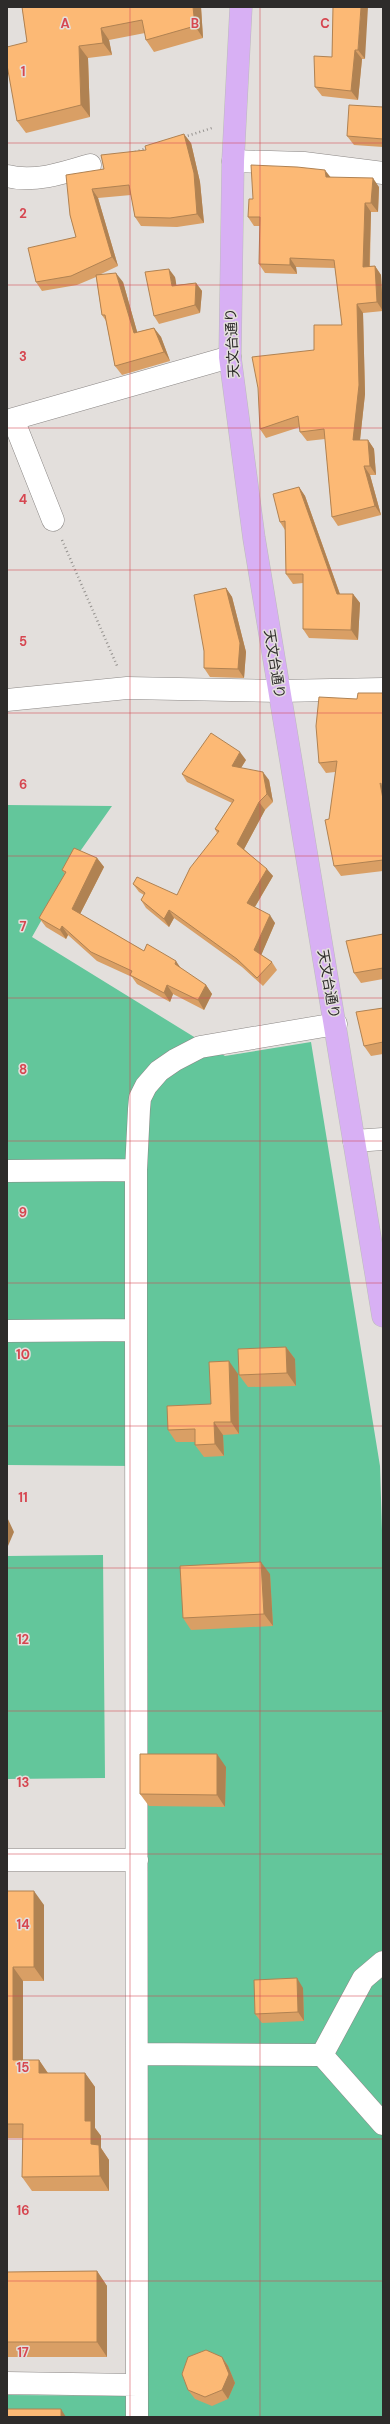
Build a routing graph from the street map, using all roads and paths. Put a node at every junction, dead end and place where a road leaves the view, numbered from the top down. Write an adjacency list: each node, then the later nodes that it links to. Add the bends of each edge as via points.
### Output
1 (241, 7): 2 (main road, 天文台通り)
2 (234, 122): 3 (path); 6 (main road, 天文台通り)
3 (181, 138)
4 (151, 147): 5 (path)
5 (128, 154)
6 (233, 161): 8 (street, via 304,163); 10 (main road, 天文台通り)
7 (90, 165): 9 (street, via 60,174 20,179)
8 (383, 173)
9 (7, 176)
10 (230, 357): 11 (street, via 13,419); 14 (main road, 天文台通り, via 254,538)
11 (53, 520): 12 (path)
12 (127, 688): 14 (street); 15 (street)
13 (383, 689): 14 (street)
14 (279, 691): 16 (main road, 天文台通り)
15 (7, 700)
16 (336, 1024): 18 (main road, 天文台通り); 19 (street, via 200,1047 159,1071 140,1098)
17 (383, 1139): 18 (street)
18 (354, 1141): 21 (main road, 天文台通り)
19 (136, 1170): 20 (street); 22 (street)
20 (7, 1171)
21 (383, 1316)
22 (136, 1330): 23 (street); 25 (street)
23 (7, 1331)
24 (7, 1860): 25 (street)
25 (137, 1860): 27 (street)
26 (383, 1962): 28 (street, via 364,1979)
27 (137, 2054): 28 (street); 31 (street)
28 (322, 2055): 29 (street)
29 (383, 2124)
30 (7, 2383): 31 (street)
31 (137, 2385): 32 (street)
32 (137, 2417)

